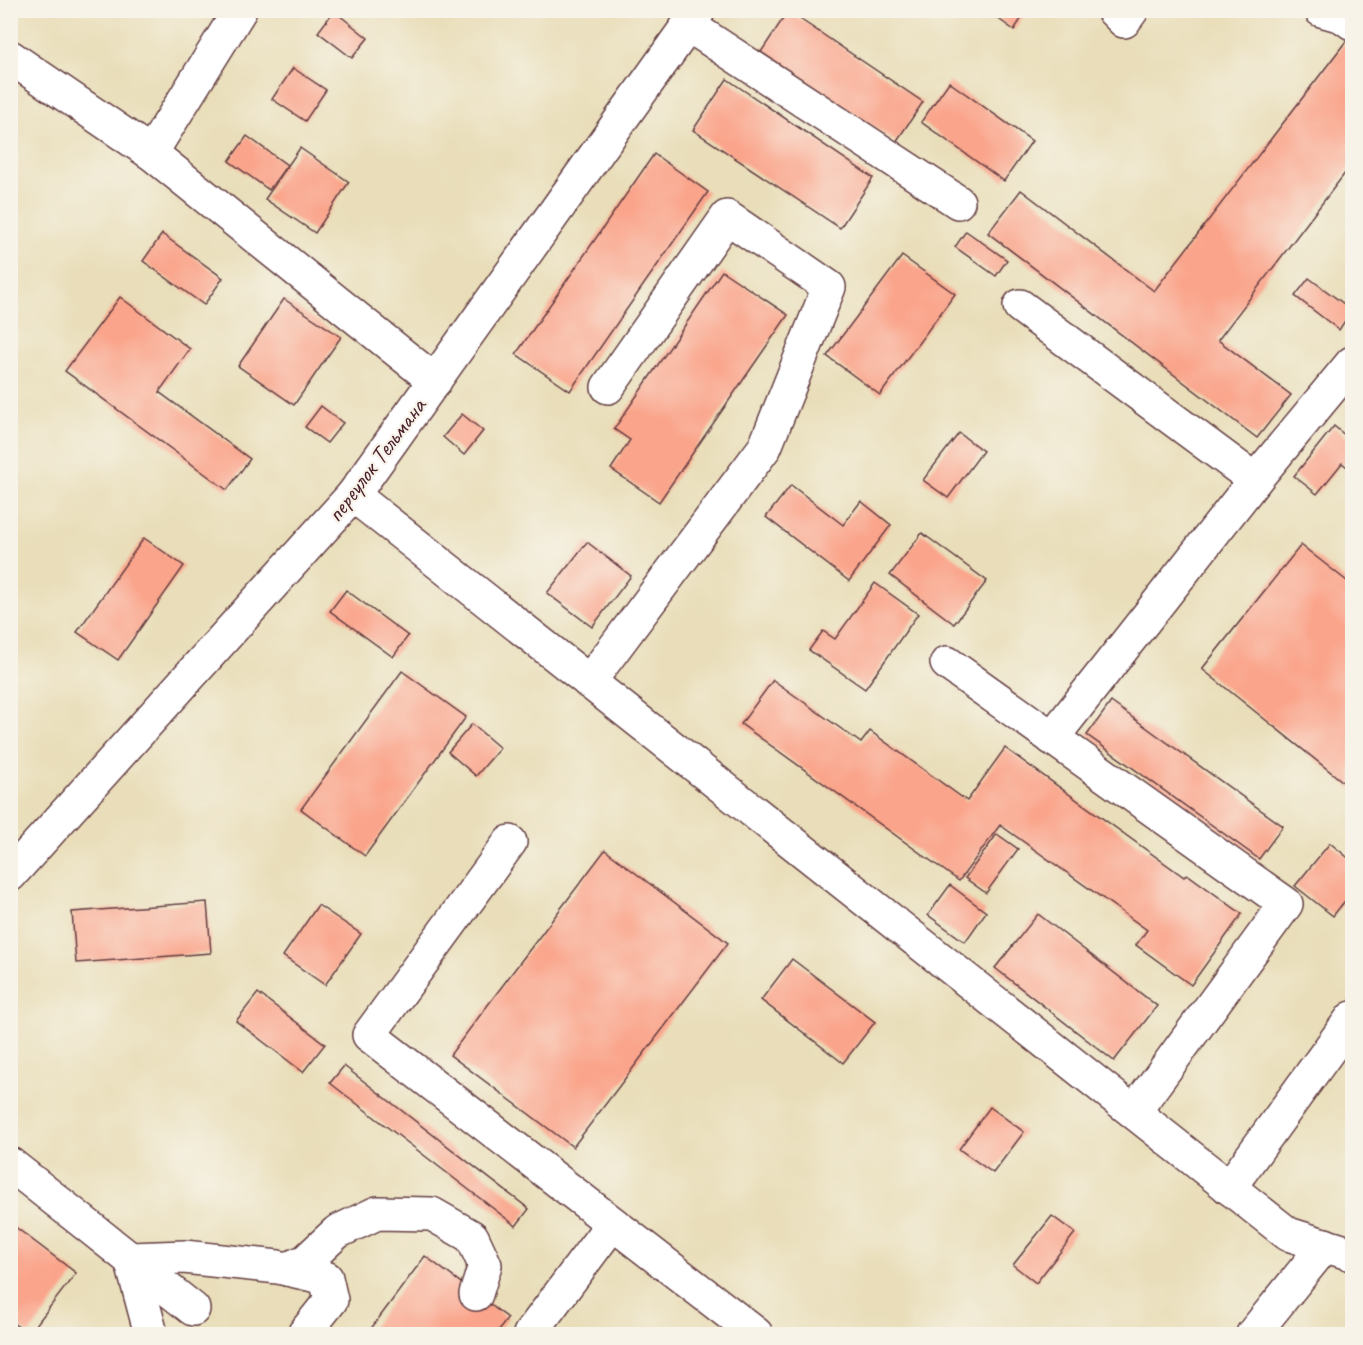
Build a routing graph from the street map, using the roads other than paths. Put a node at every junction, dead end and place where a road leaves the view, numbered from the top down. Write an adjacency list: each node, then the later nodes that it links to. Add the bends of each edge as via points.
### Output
1 (240, 10): 8 (street)
2 (1113, 10): 3 (street, via 1124,21)
3 (1132, 10)
4 (1321, 10): 6 (street)
5 (694, 18): 9 (street); 12 (street, переулок Тельмана)
6 (1353, 23)
7 (10, 57): 8 (street)
8 (151, 153): 12 (street)
9 (958, 202)
10 (1020, 306): 14 (street)
11 (1353, 363): 14 (street)
12 (435, 381): 15 (street, переулок Тельмана)
13 (608, 387): 17 (street, via 727,217 829,287 765,447)
14 (1255, 480): 18 (street)
15 (353, 495): 17 (street); 20 (street, переулок Тельмана)
16 (947, 663): 18 (street)
17 (590, 682): 22 (street)
18 (1052, 738): 22 (street, via 1286,904)
19 (510, 842): 25 (street, via 369,1035)
20 (10, 875)
21 (1353, 1018): 24 (street)
22 (1134, 1112): 24 (street)
23 (10, 1164): 27 (street)
24 (1229, 1188): 26 (street, via 1288,1234)
25 (612, 1224): 33 (street); 34 (street)
26 (1339, 1250): 35 (street)
27 (131, 1259): 28 (street, via 184,1257); 30 (street); 31 (street)
28 (287, 1269): 29 (street, via 306,1262 337,1232 376,1213 432,1214 472,1237 485,1265); 32 (street, via 326,1278 331,1300)
29 (476, 1294)
30 (193, 1309)
31 (151, 1335)
32 (304, 1335)
33 (530, 1335)
34 (756, 1335)
35 (1253, 1335)

